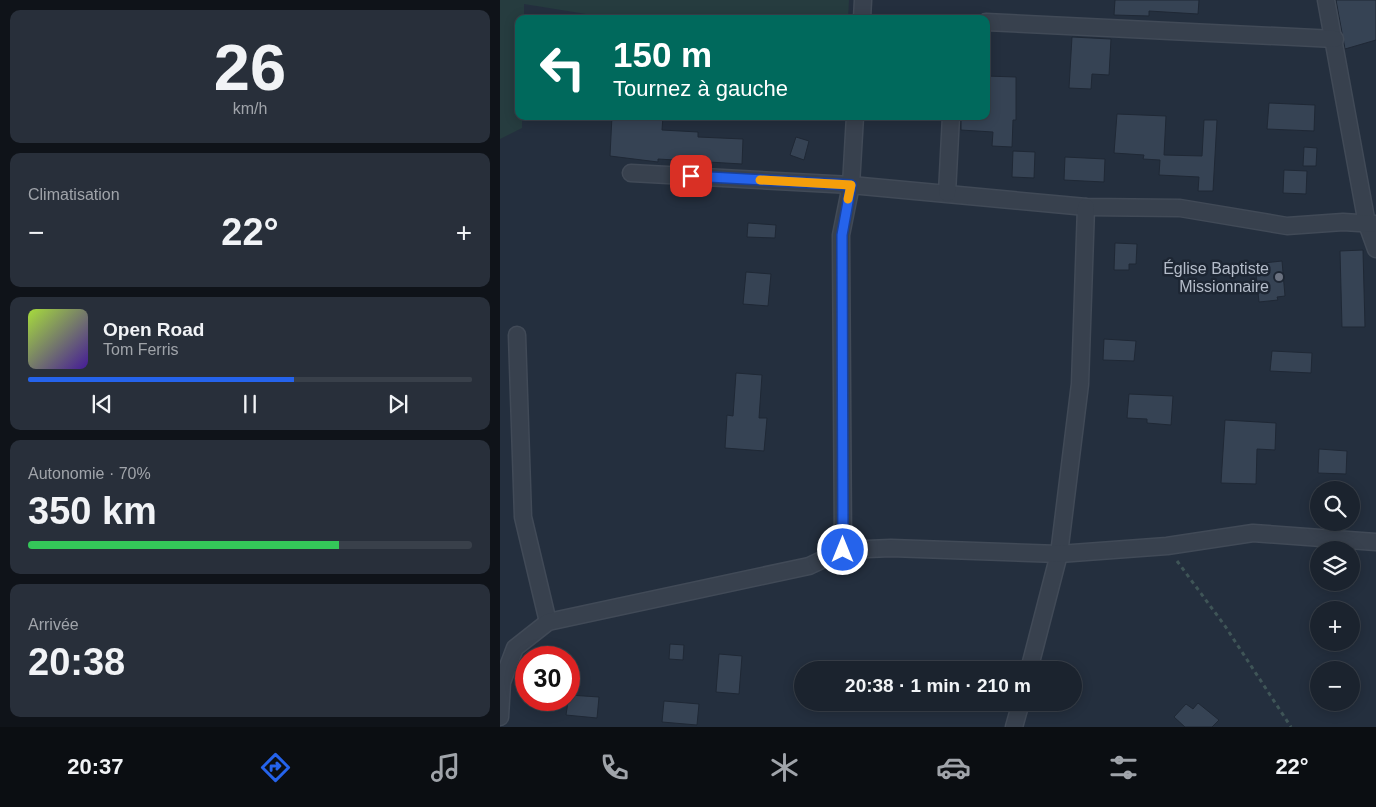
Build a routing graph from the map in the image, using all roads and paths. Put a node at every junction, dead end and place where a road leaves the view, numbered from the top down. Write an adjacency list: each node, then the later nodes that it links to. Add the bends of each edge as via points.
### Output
1 (863, 0): 3 (street)
2 (1326, 0): 5 (street)
3 (862, 15)
4 (990, 22): 5 (street)
5 (1334, 39): 12 (street)
6 (855, 120): 9 (street)
7 (951, 120): 10 (street)
8 (631, 173): 9 (street)
9 (851, 185): 10 (street); 17 (street, via 842,235)
10 (947, 193): 11 (street)
11 (1086, 206): 12 (street, via 1180,208 1287,226 1342,222); 18 (street, via 1080,384)
12 (1372, 224): 13 (street)
13 (1376, 249)
14 (517, 335): 19 (street, via 523,517)
15 (1376, 542): 16 (street, via 1253,533)
16 (1167, 546): 18 (street); 25 (path)
17 (843, 550): 18 (street, via 891,548); 19 (street, via 809,566)
18 (1059, 554): 21 (street)
19 (548, 622): 20 (street)
20 (508, 647): 23 (street)
21 (1031, 661)
22 (1018, 711): 24 (street)
23 (500, 718)
24 (1014, 727)
25 (1291, 727)

